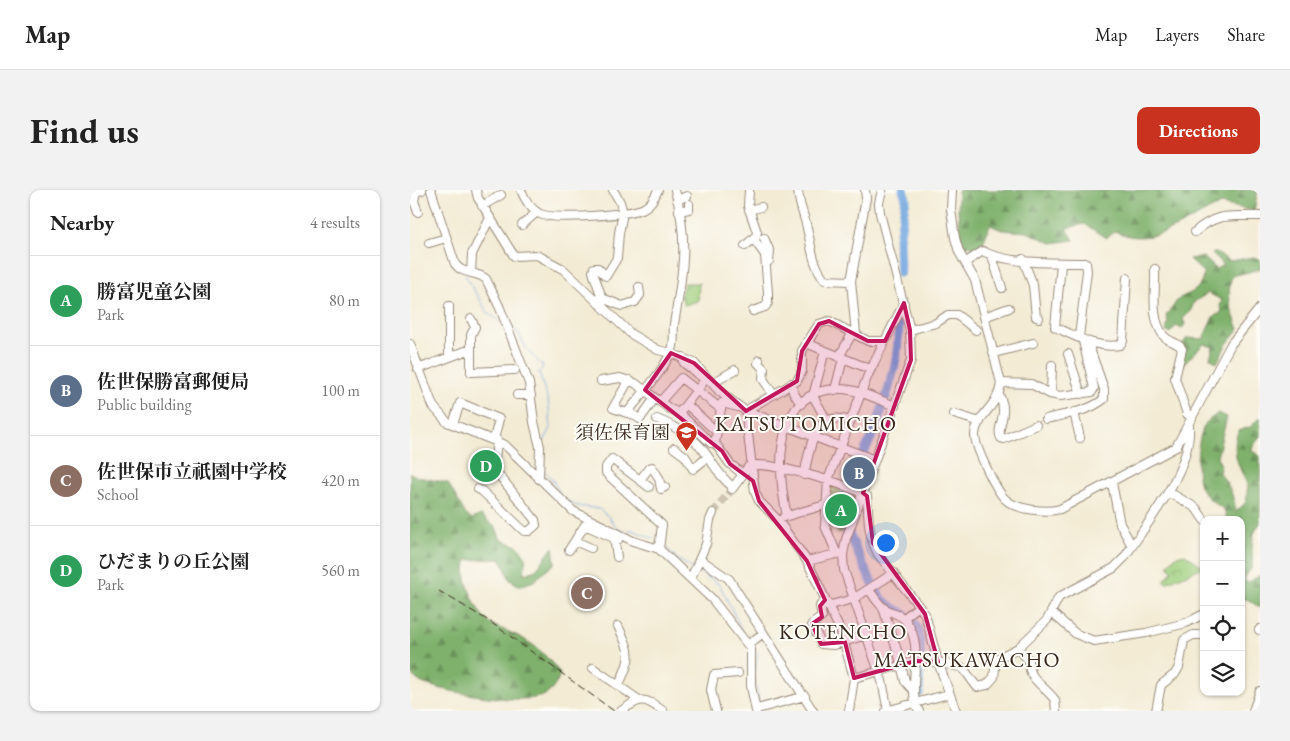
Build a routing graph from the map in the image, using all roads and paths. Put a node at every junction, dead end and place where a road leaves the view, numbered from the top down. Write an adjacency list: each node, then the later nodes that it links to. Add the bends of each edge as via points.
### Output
1 (422, 190): 21 (street, via 415,196)
2 (431, 190): 29 (street)
3 (476, 190): 17 (street)
4 (521, 190): 22 (street, via 528,205)
5 (613, 190): 23 (street)
6 (658, 190): 23 (street, via 644,208)
7 (675, 190): 15 (street)
8 (749, 190): 19 (street)
9 (798, 190): 39 (street, via 799,208 808,229 816,266 825,280)
10 (865, 190): 39 (street)
11 (882, 190): 43 (street, via 880,213)
12 (952, 190): 34 (street, via 955,238)
13 (501, 195): 17 (street)
14 (687, 196): 15 (street)
15 (677, 200): 20 (street)
16 (689, 204): 20 (street, via 689,208)
17 (482, 206): 25 (street)
18 (761, 207): 19 (street)
19 (749, 210): 28 (street)
20 (680, 211): 61 (street, via 685,261)
21 (418, 212)
22 (537, 212): 23 (street, via 556,217); 26 (street)
23 (624, 213): 42 (street, via 618,233 617,258 606,276 594,268)
24 (1260, 216): 27 (street, via 1224,215)
25 (490, 218): 37 (street, via 472,254); 42 (street, via 514,256 537,255 556,264)
26 (522, 225)
27 (1195, 232)
28 (760, 237): 31 (street); 47 (street, via 755,241 765,254 768,303)
29 (446, 238): 30 (street); 37 (street, via 459,269)
30 (430, 243)
31 (745, 246)
32 (992, 256): 33 (street); 34 (street, via 979,251); 41 (street)
33 (1023, 260): 35 (street); 49 (street, via 1033,285 1036,317)
34 (966, 262): 48 (street, via 975,280)
35 (1061, 264): 55 (street, via 1055,327); 55 (street, via 1086,263)
36 (1155, 269): 104 (street, via 1155,317 1163,335 1179,344 1182,350 1175,378)
37 (471, 273): 86 (street, via 486,279)
38 (1127, 278): 55 (street, via 1123,341 1115,346)
39 (850, 281): 53 (street)
40 (639, 287): 42 (street, via 640,296 635,302 622,306)
41 (1002, 288)
42 (601, 301): 61 (street, via 615,322 637,339)
43 (904, 303): 51 (street); 54 (street)
44 (449, 306): 64 (street)
45 (1009, 308): 48 (street)
46 (1260, 308): 104 (street, via 1232,344)
47 (753, 311)
48 (984, 316): 62 (street)
49 (1039, 318)
50 (471, 319): 59 (street, via 475,327)
51 (910, 330): 52 (street, via 948,315 957,315); 92 (street, via 911,360)
52 (976, 330)
53 (855, 333): 54 (street, via 868,340); 56 (street, via 833,322 825,322 815,329); 66 (street)
54 (885, 340): 70 (street)
55 (1083, 340): 85 (street, via 1094,388 1092,392); 97 (street, via 1104,389 1104,399 1097,405)
56 (806, 343): 60 (street); 76 (street, via 802,350 800,375)
57 (1033, 343): 62 (street)
58 (410, 344): 69 (street)
59 (470, 349): 64 (street); 71 (street, via 471,372)
60 (825, 351): 66 (street); 88 (street)
61 (671, 353): 65 (street); 78 (street)
62 (994, 353): 77 (street)
63 (1068, 354): 85 (street)
64 (449, 356): 69 (street)
65 (683, 357): 75 (street, via 694,363); 79 (street, via 684,363 705,380)
66 (841, 358): 70 (street); 80 (street)
67 (759, 360): 81 (street, via 764,369 763,379)
68 (1052, 365): 84 (street)
69 (418, 369): 106 (street, via 433,406)
70 (870, 369): 82 (street)
71 (515, 370)
72 (732, 370): 75 (street)
73 (629, 380): 74 (street, via 613,378); 78 (street); 95 (street, via 613,408)
74 (601, 381)
75 (713, 384): 93 (street)
76 (792, 384): 81 (street); 91 (street)
77 (1001, 384): 83 (street); 84 (street, via 1031,384)
78 (645, 390): 89 (street); 95 (street)
79 (698, 390): 89 (street, via 681,378); 90 (street); 94 (street)
80 (834, 390): 82 (street); 88 (street)
81 (773, 394): 96 (street)
82 (860, 394): 92 (street); 103 (street)
83 (999, 394): 105 (street); 107 (street, via 1005,407 999,430 1001,438)
84 (1051, 394): 85 (street)
85 (1081, 394)
86 (531, 395): 87 (street); 122 (street, via 540,447)
87 (517, 396)
88 (813, 396): 91 (street); 102 (street)
89 (658, 400): 95 (street, via 640,418); 98 (street)
90 (686, 404): 98 (street); 109 (street)
91 (801, 404): 108 (street)
92 (895, 406): 117 (street)
93 (739, 408): 94 (street, via 722,403); 96 (street)
94 (721, 409): 109 (street)
95 (628, 412)
96 (748, 412): 108 (street); 118 (street)
97 (1074, 412): 101 (street); 110 (street)
98 (679, 413): 113 (street)
99 (954, 414): 105 (street)
100 (657, 419): 116 (street, via 675,426 699,445)
101 (1046, 419)
102 (828, 420): 103 (street); 111 (street)
103 (850, 420): 114 (street)
104 (1190, 421): 125 (street, via 1176,447); 129 (street, via 1185,454)
105 (980, 422): 125 (street, via 975,434 976,443 1009,502 1050,512)
106 (452, 424): 112 (street); 112 (street, via 460,403 499,419)
107 (1036, 425)
108 (787, 426): 111 (street); 119 (street)
109 (717, 432): 113 (street)
110 (1081, 435)
111 (813, 437): 114 (street); 121 (street)
112 (495, 440): 122 (street, via 505,445); 128 (street, via 494,469 536,525 524,531)
113 (715, 442): 120 (street, via 730,464)
114 (840, 446): 117 (street); 124 (street)
115 (674, 448): 116 (street, via 694,469)
116 (708, 457): 120 (street, via 733,488)
117 (875, 460): 130 (street)
118 (752, 465): 119 (street); 120 (street); 135 (street, via 759,501)
119 (780, 468): 121 (street); 133 (street)
120 (743, 474)
121 (804, 475): 124 (street)
122 (539, 478): 136 (street, via 573,511)
123 (640, 480): 126 (street); 127 (street, via 652,467 661,489); 141 (street, via 612,459 606,468 606,473 662,525)
124 (828, 480): 130 (street); 131 (street)
125 (1112, 483): 139 (street, via 1120,524)
126 (649, 487)
127 (665, 487)
128 (478, 489)
129 (1169, 492): 134 (street, via 1196,508); 139 (street)
130 (863, 493): 143 (street); 147 (street, via 867,496 868,525 873,543)
131 (825, 506): 133 (street); 143 (street, via 825,526)
132 (713, 513): 145 (street)
133 (787, 516): 135 (street)
134 (1201, 516)
135 (777, 520): 146 (street)
136 (624, 537): 137 (street); 141 (street)
137 (614, 538): 138 (street, via 586,525); 144 (street)
138 (575, 541): 140 (street); 142 (street)
139 (1132, 546): 154 (street, via 1114,568 1058,597)
140 (590, 548)
141 (658, 549): 148 (street)
142 (568, 550)
143 (840, 554): 146 (street); 150 (street)
144 (617, 557)
145 (700, 559): 148 (street); 158 (street, via 729,579)
146 (807, 561): 151 (street)
147 (894, 573): 149 (street); 152 (street)
148 (691, 578): 162 (street)
149 (869, 589): 150 (street); 153 (street)
150 (853, 599): 151 (street); 159 (street)
151 (826, 603): 161 (street); 161 (street, via 820,606 822,617 812,624 821,644)
152 (919, 606): 155 (street); 165 (street, via 925,614)
153 (883, 608): 155 (street); 166 (street)
154 (1051, 612): 156 (street, via 1076,634 1094,641 1146,633); 163 (street)
155 (907, 616): 164 (street)
156 (1200, 616)
157 (618, 626): 171 (street, via 630,657)
158 (763, 633): 162 (street); 175 (street)
159 (866, 635): 161 (street); 168 (street)
160 (1200, 635): 188 (street, via 1184,640 1179,667 1161,685)
161 (845, 642): 170 (street)
162 (748, 645): 178 (street, via 752,654 751,686)
163 (1018, 648): 165 (street, via 996,659 994,678 988,686 980,688 963,668); 187 (street, via 1029,660 1032,676 1055,700)
164 (919, 661): 165 (street); 166 (street); 172 (street)
165 (938, 662): 174 (street)
166 (902, 664): 168 (street); 172 (street, via 906,684)
167 (593, 668): 171 (street)
168 (878, 671): 170 (street); 184 (street)
169 (738, 673): 181 (street, via 714,675 711,690)
170 (854, 678): 183 (street)
171 (619, 685): 176 (street)
172 (912, 689): 177 (street)
173 (1260, 691): 189 (street)
174 (949, 694): 177 (street); 186 (street)
175 (805, 696): 178 (street); 182 (street)
176 (639, 700): 179 (street); 180 (street, via 651,702)
177 (915, 703): 184 (street); 185 (street)
178 (757, 710)
179 (621, 711)
180 (663, 711)
181 (716, 711)
182 (813, 711)
183 (849, 711)
184 (887, 711)
185 (919, 711)
186 (956, 711)
187 (1056, 711)
188 (1156, 711)
189 (1253, 711)

